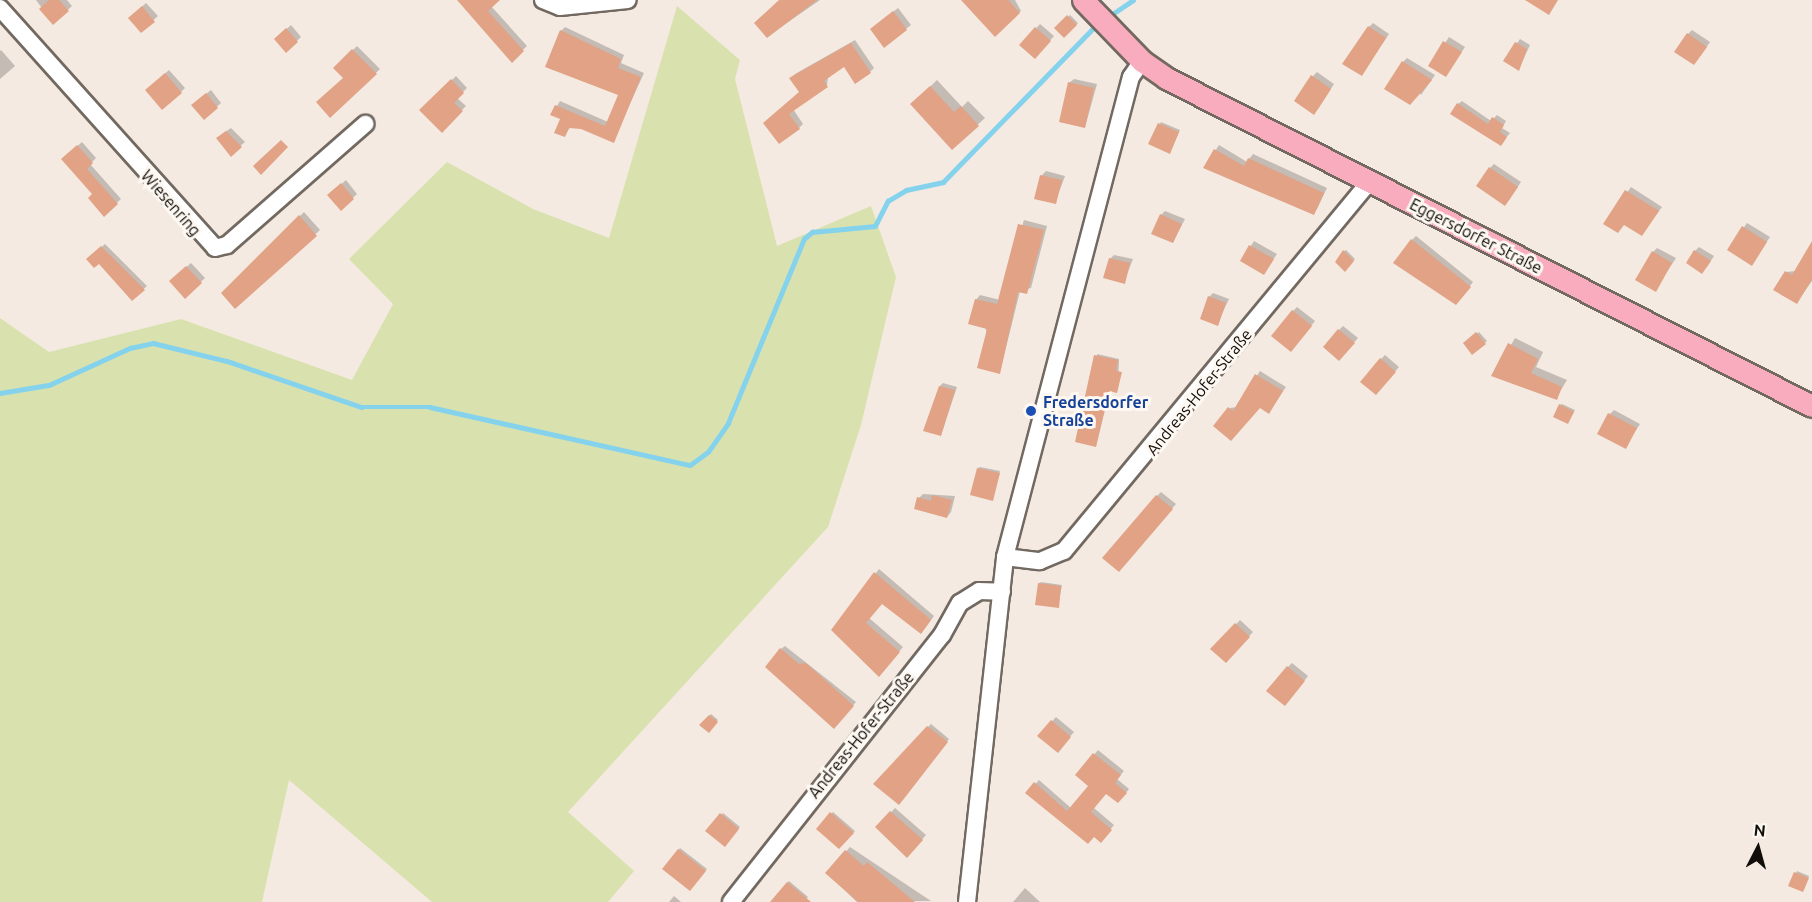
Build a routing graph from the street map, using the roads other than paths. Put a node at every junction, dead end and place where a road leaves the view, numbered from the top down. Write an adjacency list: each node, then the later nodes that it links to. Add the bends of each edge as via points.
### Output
1 (543, 0): 2 (street, via 560,6)
2 (628, 0)
3 (1083, 0): 5 (main road, Eggersdorfer Straße)
4 (0, 8): 6 (street, Wiesenring, via 215,248 227,245)
5 (1142, 61): 7 (main road, Eggersdorfer Straße); 9 (street, via 1131,77)
6 (365, 124)
7 (1369, 182): 8 (main road, Eggersdorfer Straße); 9 (street, Andreas-Hofer-Straße, via 1064,552 1040,561)
8 (1812, 406)
9 (1005, 557): 10 (street)
10 (1002, 592): 11 (street, Andreas-Hofer-Straße, via 979,591 960,603 942,635); 12 (street)
11 (731, 902)
12 (967, 902)

